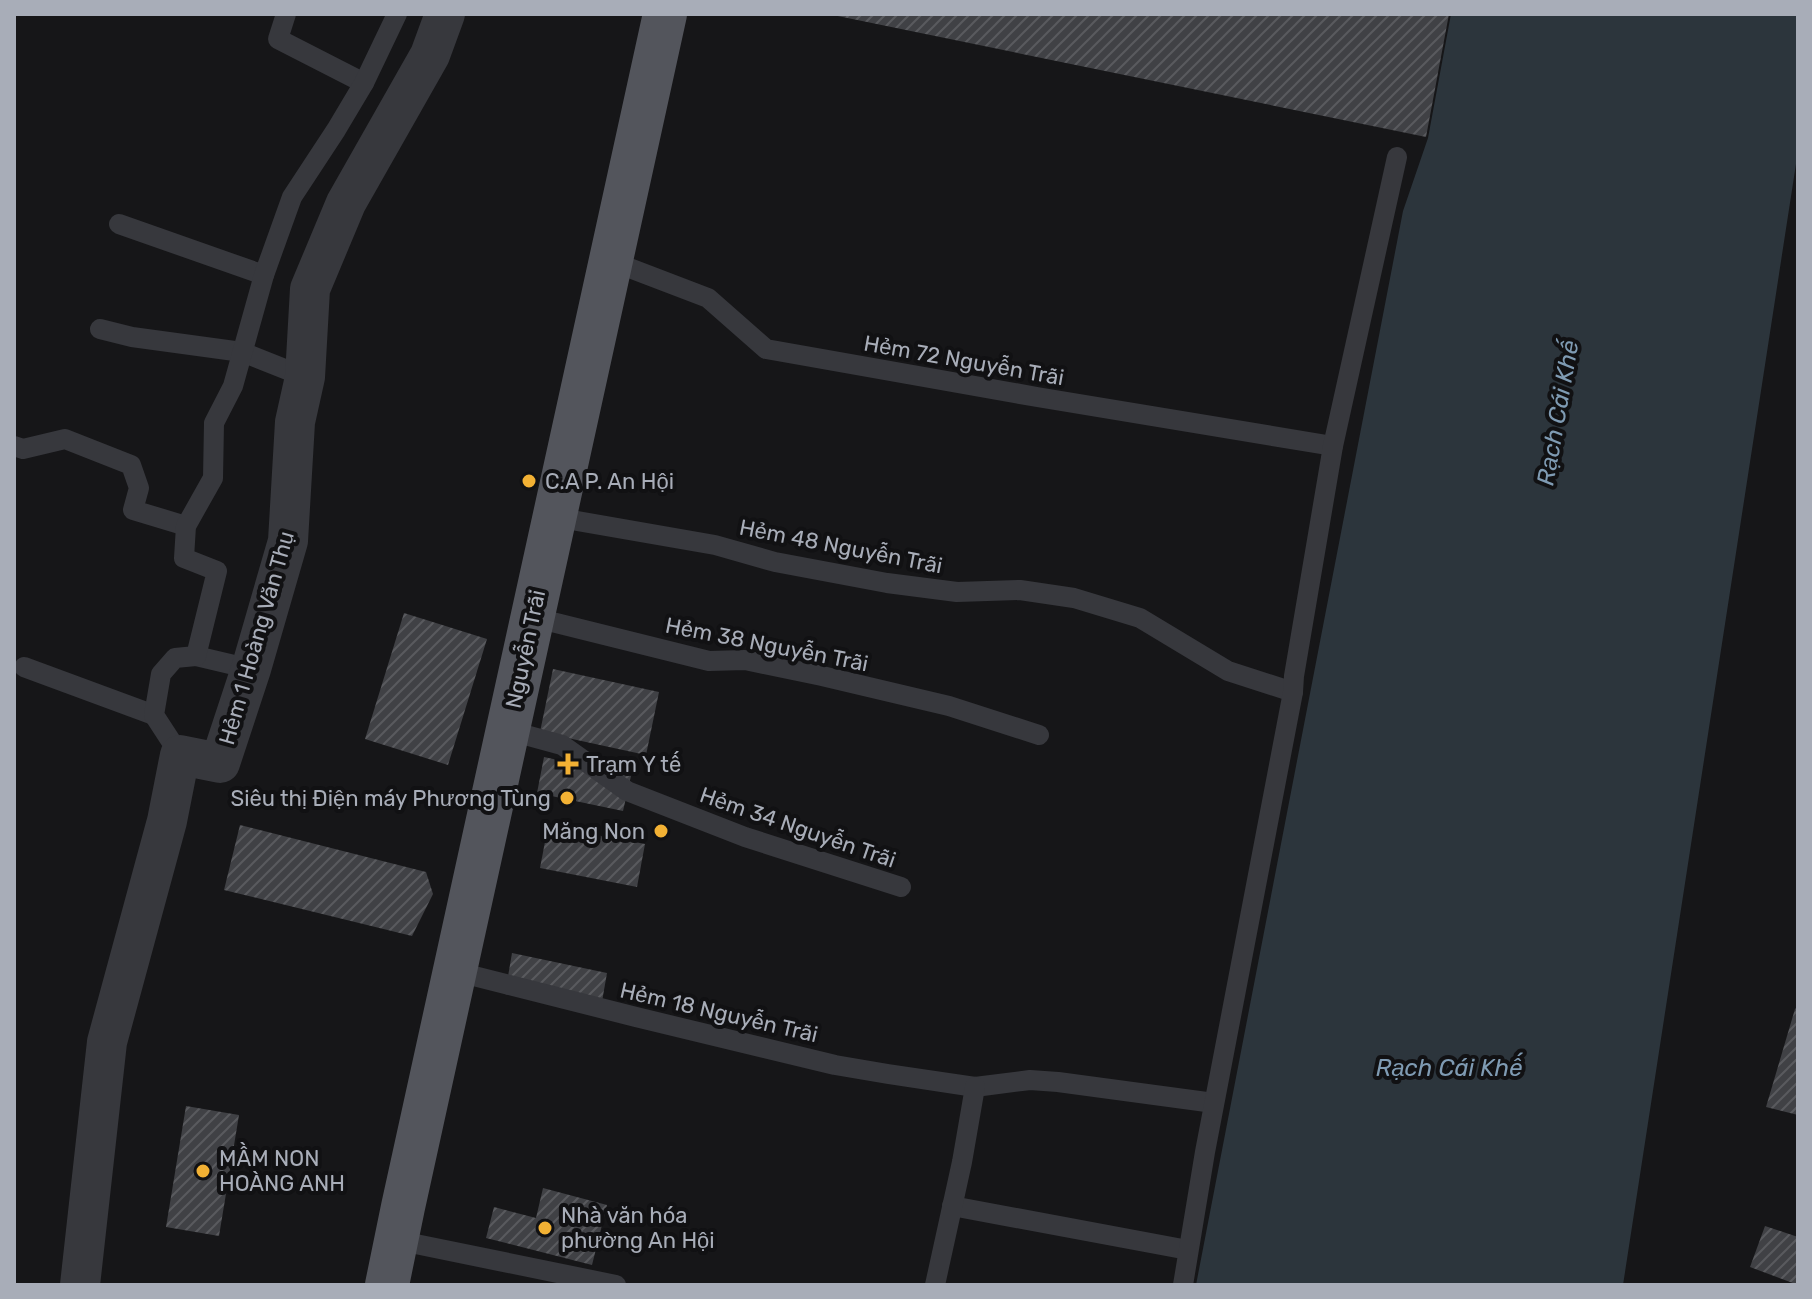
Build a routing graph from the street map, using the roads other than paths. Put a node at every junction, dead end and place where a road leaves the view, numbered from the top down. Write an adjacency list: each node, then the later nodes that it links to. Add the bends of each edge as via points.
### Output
1 (286, 14): 5 (lane, via 278,39)
2 (397, 14): 5 (lane)
3 (445, 14): 12 (street, Hẻm 1 Hoàng Văn Thụ, via 430,55 346,203 310,289)
4 (665, 14): 8 (main road, Nguyễn Trãi)
5 (364, 83): 9 (lane, via 292,197)
6 (1397, 157): 14 (lane)
7 (119, 224): 9 (lane)
8 (611, 261): 14 (lane, Hẻm 72 Nguyễn Trãi, via 708,298 766,349); 15 (main road, Nguyễn Trãi)
9 (264, 275): 11 (lane)
10 (100, 329): 11 (lane)
11 (242, 352): 12 (lane); 16 (lane, via 233,386 214,423 213,478)
12 (305, 377): 20 (street, Hẻm 1 Hoàng Văn Thụ, via 295,422 288,541)
13 (14, 446): 16 (lane, via 23,449 65,439 131,465 139,488 133,510)
14 (1333, 446): 21 (lane)
15 (554, 517): 17 (main road, Nguyễn Trãi); 21 (lane, Hẻm 48 Nguyễn Trãi, via 887,583 1074,598 1140,618 1228,671)
16 (186, 526): 18 (lane, via 184,558 217,571)
17 (532, 617): 23 (main road, Nguyễn Trãi); 24 (lane, Hẻm 38 Nguyễn Trãi, via 709,661 745,660 836,679 949,706)
18 (196, 656): 20 (lane); 22 (lane, via 175,658 161,674)
19 (24, 667): 22 (lane)
20 (251, 669): 25 (street, Hẻm 1 Hoàng Văn Thụ, via 220,763)
21 (1293, 692): 29 (lane)
22 (154, 715): 25 (lane)
23 (507, 730): 26 (lane, Hẻm 34 Nguyễn Trãi, via 562,745 627,791 745,837); 27 (main road, Nguyễn Trãi)
24 (1039, 735)
25 (180, 755): 33 (street, via 107,1042)
26 (901, 887)
27 (454, 971): 28 (lane, Hẻm 18 Nguyễn Trãi, via 835,1065); 31 (main road, Nguyễn Trãi)
28 (975, 1087): 29 (lane, Hẻm 18 Nguyễn Trãi, via 1030,1080); 30 (lane)
29 (1214, 1103): 32 (lane)
30 (952, 1206): 32 (lane); 36 (lane)
31 (396, 1240): 34 (main road, Nguyễn Trãi); 35 (lane)
32 (1188, 1250): 37 (lane)
33 (80, 1285)
34 (387, 1285)
35 (616, 1285)
36 (935, 1285)
37 (1183, 1285)

